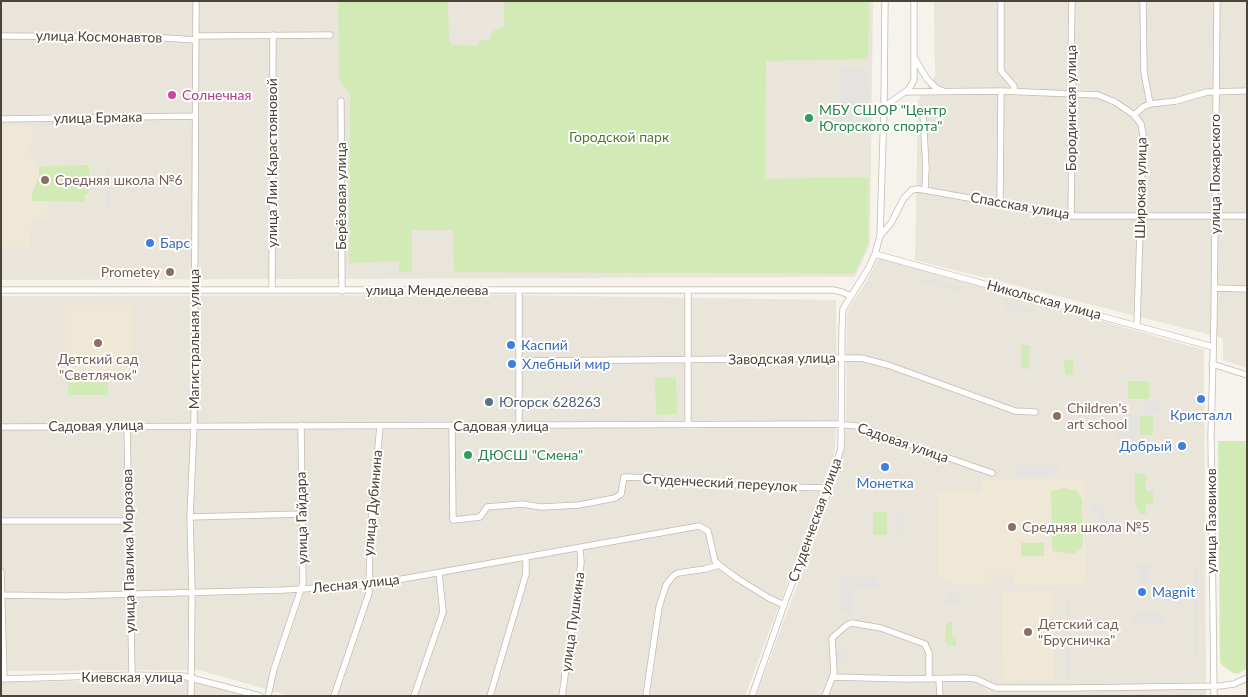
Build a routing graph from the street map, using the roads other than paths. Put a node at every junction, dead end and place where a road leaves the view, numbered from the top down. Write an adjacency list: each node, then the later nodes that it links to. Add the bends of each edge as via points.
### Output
1 (196, 1): 11 (street, Магистральная улица)
2 (885, 1): 22 (street, Студенческая улица)
3 (914, 1): 12 (street)
4 (1001, 1): 15 (street, via 1001,71 1014,86)
5 (1072, 1): 19 (street, Бородинская улица)
6 (1143, 1): 21 (street, via 1144,72)
7 (1217, 1): 16 (street, улица Пожарского)
8 (273, 35): 9 (street, улица Космонавтов); 11 (street, улица Космонавтов); 39 (street, улица Лии Карастояновой)
9 (330, 35)
10 (1, 36): 11 (street, улица Космонавтов)
11 (196, 38): 25 (street, Магистральная улица)
12 (914, 59): 17 (street, via 914,80); 18 (street, via 936,88)
13 (1247, 90): 16 (street)
14 (1001, 91): 15 (street); 18 (street); 28 (street)
15 (1014, 91): 19 (street)
16 (1216, 91): 21 (street); 30 (street, улица Пожарского)
17 (905, 92): 18 (street); 22 (street)
18 (947, 92)
19 (1072, 94): 24 (street, via 1103,97); 29 (street, Бородинская улица)
20 (341, 101): 40 (street, Берёзовая улица)
21 (1150, 104): 24 (street)
22 (884, 107): 33 (street, Студенческая улица)
23 (923, 113): 27 (street)
24 (1134, 115): 32 (street, Широкая улица, via 1141,124 1143,136)
25 (195, 116): 26 (street, улица Ермака); 38 (street, Магистральная улица)
26 (1, 119)
27 (925, 189): 28 (street, Спасская улица); 33 (street, via 912,190 907,194)
28 (1000, 202): 29 (street, Спасская улица)
29 (1071, 216): 32 (street, Спасская улица)
30 (1214, 216): 31 (street, Спасская улица); 32 (street, Спасская улица); 35 (street, улица Пожарского)
31 (1247, 216)
32 (1141, 217): 44 (street, Широкая улица)
33 (880, 236): 34 (street, Студенческая улица)
34 (875, 254): 43 (street, Студенческая улица); 44 (street, Никольская улица)
35 (1215, 288): 36 (street); 45 (street, улица Пожарского)
36 (1247, 289)
37 (1, 290): 38 (street, улица Менделеева)
38 (194, 290): 39 (street, улица Менделеева); 54 (street, Магистральная улица)
39 (272, 290): 40 (street, улица Менделеева)
40 (342, 290): 41 (street, улица Менделеева)
41 (519, 290): 42 (street, улица Менделеева); 48 (street)
42 (688, 290): 43 (street, улица Менделеева, via 833,290); 47 (street)
43 (851, 296): 46 (street, Студенческая улица, via 842,315)
44 (1137, 325): 45 (street, Никольская улица)
45 (1213, 347): 49 (street, улица Газовиков)
46 (842, 359): 47 (street, Заводская улица); 51 (street, Заводская улица, via 861,358 878,362 1015,411); 53 (street, Студенческая улица)
47 (688, 360): 48 (street, Заводская улица); 52 (street)
48 (520, 361): 59 (street)
49 (1212, 364): 50 (street); 85 (street, улица Газовиков)
50 (1247, 374)
51 (1035, 412)
52 (688, 424): 53 (street, Садовая улица); 59 (street, Садовая улица)
53 (842, 424): 61 (street, Садовая улица, via 857,426); 62 (street, Студенческая улица, via 841,448)
54 (194, 425): 55 (street, Садовая улица); 56 (street, Садовая улица); 64 (street, Магистральная улица)
55 (301, 425): 57 (street, Садовая улица); 63 (street, улица Гайдара)
56 (127, 426): 60 (street, Садовая улица); 66 (street, улица Павлика Морозова)
57 (380, 426): 58 (street, Садовая улица); 72 (street, улица Дубинина)
58 (452, 426): 59 (street, Садовая улица); 62 (street, Студенческий переулок, via 453,520 480,517 486,507 522,504 561,506 615,498 621,494 624,478)
59 (519, 426)
60 (1, 427)
61 (992, 473)
62 (829, 488): 77 (street, Студенческая улица)
63 (302, 514): 64 (street); 73 (street, улица Гайдара)
64 (190, 517): 74 (street, Магистральная улица)
65 (1, 521): 66 (street)
66 (128, 521): 75 (street, улица Павлика Морозова)
67 (580, 548): 68 (street, Лесная улица); 69 (street, Лесная улица, via 694,526 705,528); 92 (street, улица Пушкина, via 581,563)
68 (526, 558): 71 (street, Лесная улица); 91 (street, via 526,574)
69 (719, 565): 77 (street); 93 (street, via 678,573 666,585 659,607)
70 (1, 572): 76 (street)
71 (439, 574): 72 (street, Лесная улица); 90 (street, via 443,612)
72 (369, 585): 73 (street, Лесная улица); 89 (street, улица Дубинина, via 366,603)
73 (301, 589): 74 (street, Лесная улица); 88 (street, улица Гайдара)
74 (192, 592): 75 (street, Лесная улица); 80 (street, Магистральная улица)
75 (130, 594): 76 (street, Лесная улица); 78 (street, улица Павлика Морозова)
76 (2, 595): 82 (street)
77 (784, 605): 94 (street, Студенческая улица)
78 (132, 675): 80 (street, Киевская улица); 82 (street, Киевская улица)
79 (832, 677): 83 (street); 83 (street, via 832,638 852,623 881,628 920,641 930,653); 95 (street)
80 (191, 678): 86 (street, Магистральная улица); 87 (street, Киевская улица)
81 (1247, 678): 85 (street, via 1234,684)
82 (2, 679)
83 (929, 679): 84 (street)
84 (940, 679): 85 (street, via 971,678 996,688); 96 (street)
85 (1214, 686): 97 (street, улица Газовиков)
86 (191, 696)
87 (260, 696)
88 (268, 696)
89 (334, 696)
90 (414, 696)
91 (490, 696)
92 (562, 696)
93 (646, 696)
94 (752, 696)
95 (825, 696)
96 (940, 696)
97 (1214, 696)

